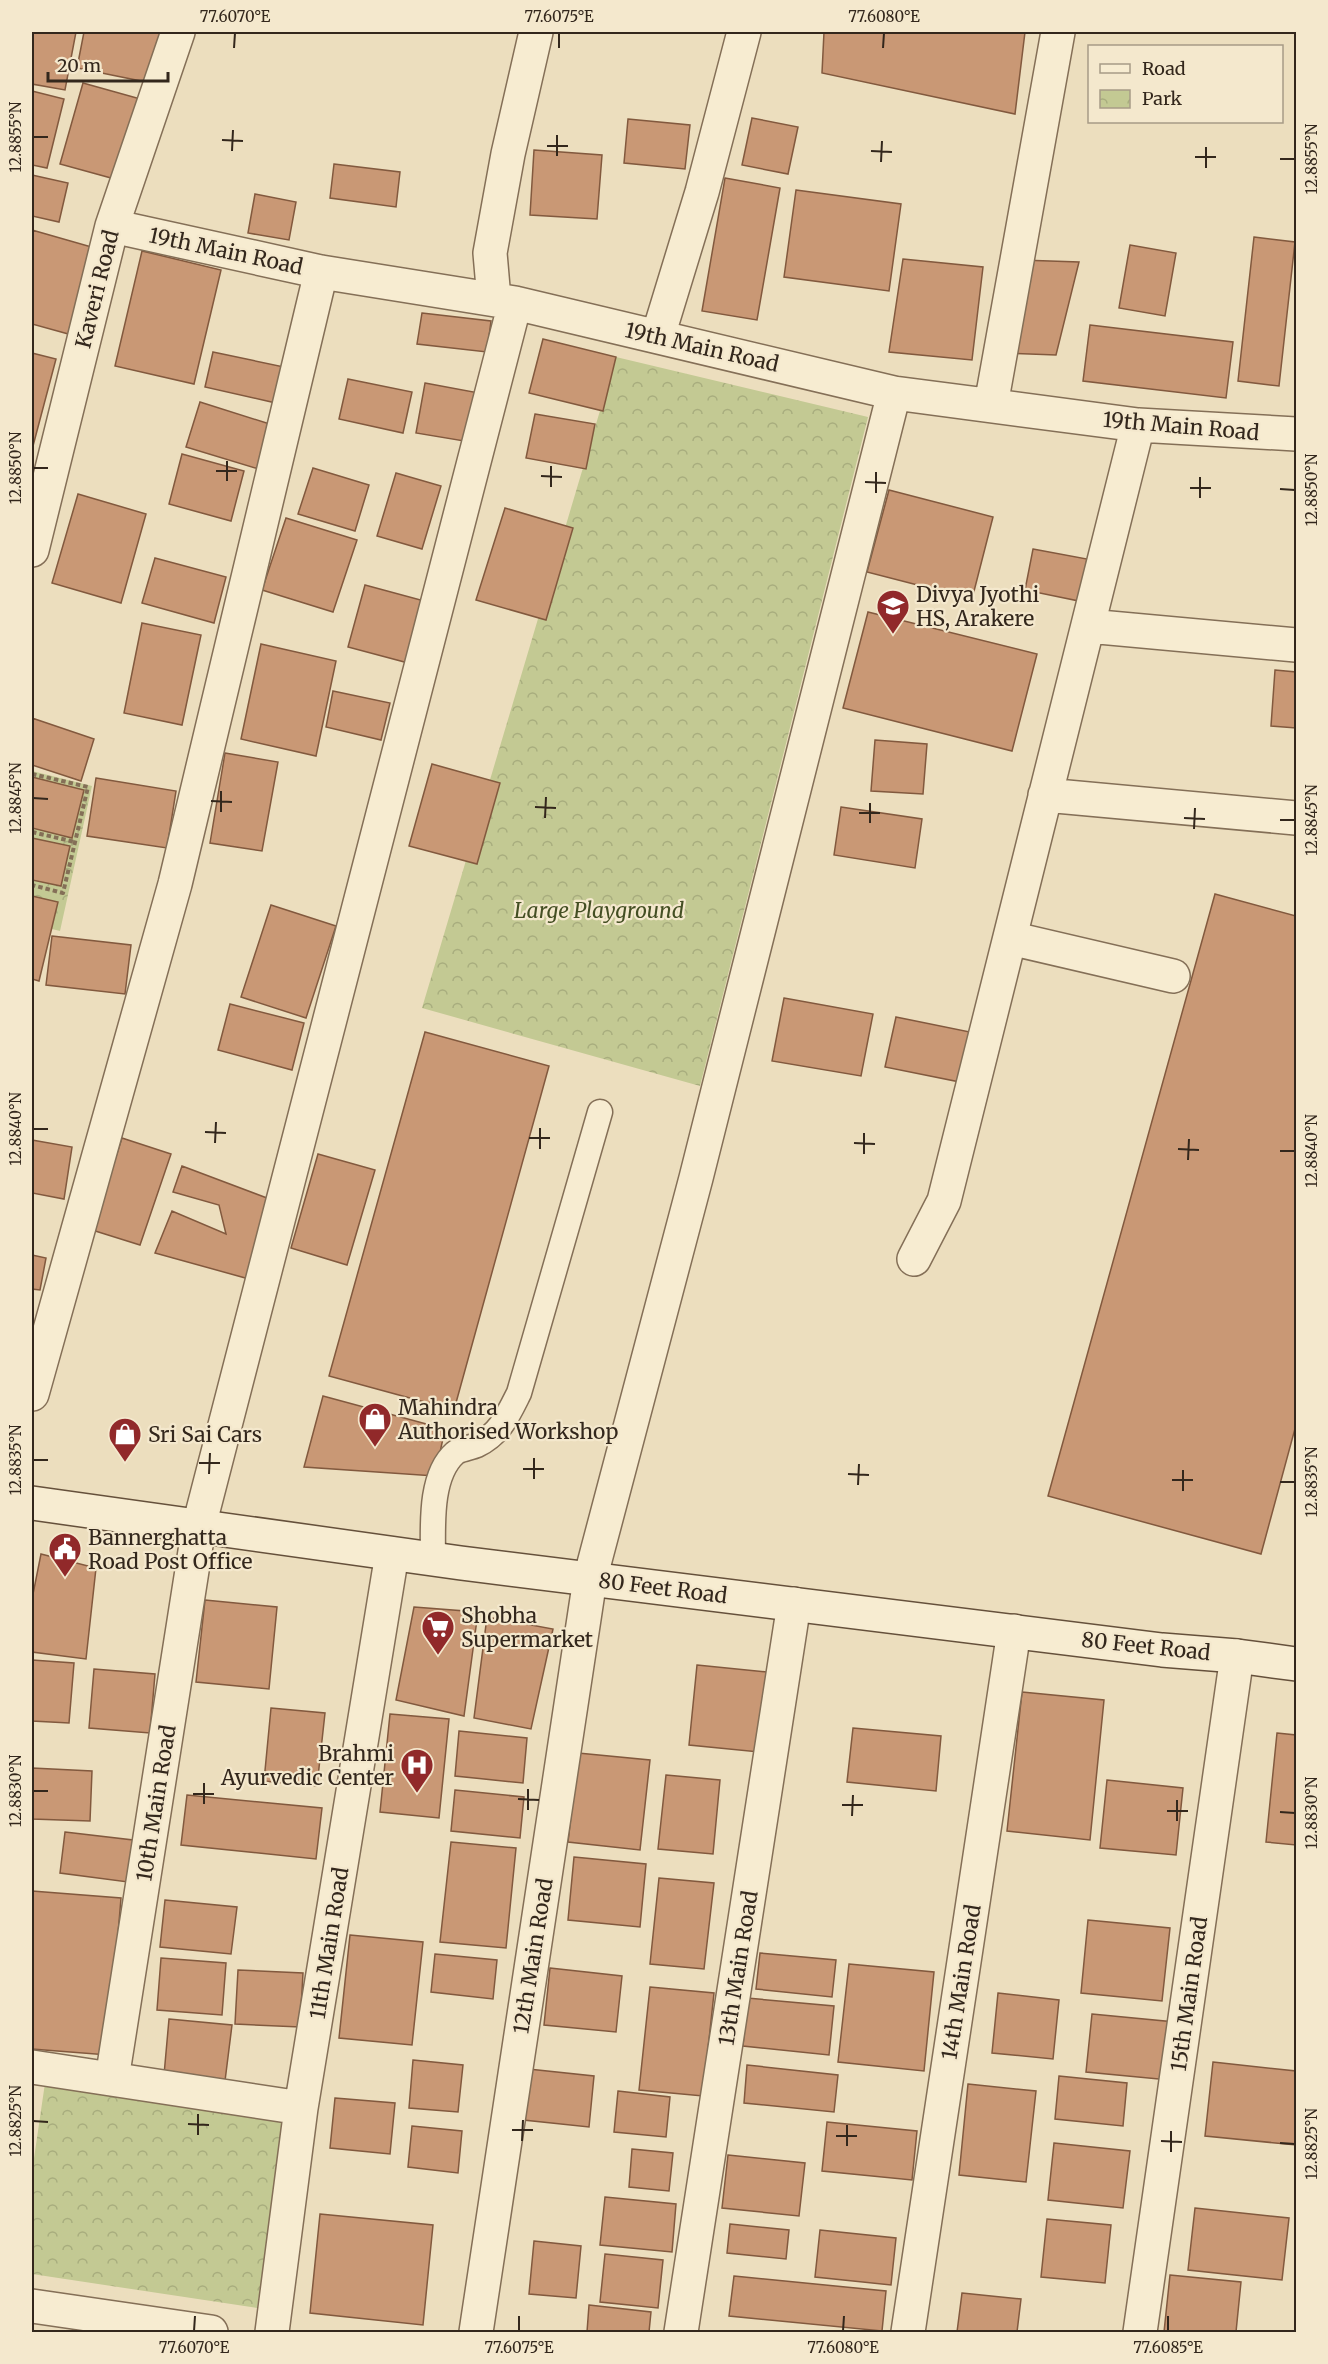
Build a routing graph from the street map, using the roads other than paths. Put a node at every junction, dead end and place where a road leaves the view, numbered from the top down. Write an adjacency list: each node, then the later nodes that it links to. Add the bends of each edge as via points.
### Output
1 (178, 32): 5 (street, Kaveri Road)
2 (536, 32): 7 (street, 10th Main Road, via 490,253)
3 (744, 32): 8 (street, via 702,192)
4 (1058, 32): 10 (street)
5 (112, 226): 6 (street, 19th Main Road); 13 (street, Kaveri Road)
6 (321, 272): 7 (street, 19th Main Road); 22 (street, via 175,884)
7 (504, 301): 8 (street, 19th Main Road); 24 (street, 10th Main Road)
8 (658, 336): 9 (street, 19th Main Road)
9 (894, 393): 10 (street, 19th Main Road); 27 (street, 12th Main Road, via 696,1178)
10 (991, 405): 11 (street, 19th Main Road)
11 (1138, 425): 12 (street, 19th Main Road); 14 (street)
12 (1296, 434)
13 (32, 550)
14 (1088, 626): 15 (street); 16 (street)
15 (1296, 645)
16 (1046, 795): 17 (street); 18 (street)
17 (1296, 818)
18 (1010, 938): 19 (street); 21 (street, via 944,1201)
19 (1173, 976)
20 (600, 1112): 26 (lane, via 519,1393 503,1426 479,1444 456,1453 445,1468 434,1499)
21 (914, 1259)
22 (32, 1394)
23 (32, 1503): 24 (street, 80 Feet Road)
24 (199, 1526): 25 (street, 80 Feet Road); 33 (street, 10th Main Road)
25 (392, 1554): 26 (street, 80 Feet Road); 34 (street, 11th Main Road)
26 (433, 1559): 27 (street, 80 Feet Road)
27 (590, 1579): 28 (street, 80 Feet Road); 38 (street, 12th Main Road)
28 (794, 1604): 29 (street, 80 Feet Road); 39 (street, 13th Main Road)
29 (1014, 1631): 30 (street, 80 Feet Road); 40 (street, 14th Main Road)
30 (1238, 1656): 31 (street, 80 Feet Road); 41 (street, 15th Main Road)
31 (1296, 1664)
32 (32, 2067): 33 (street)
33 (112, 2079): 34 (street)
34 (302, 2108): 37 (street, 11th Main Road)
35 (32, 2306): 36 (street)
36 (211, 2332)
37 (272, 2332)
38 (476, 2332)
39 (681, 2332)
40 (908, 2332)
41 (1140, 2332)

